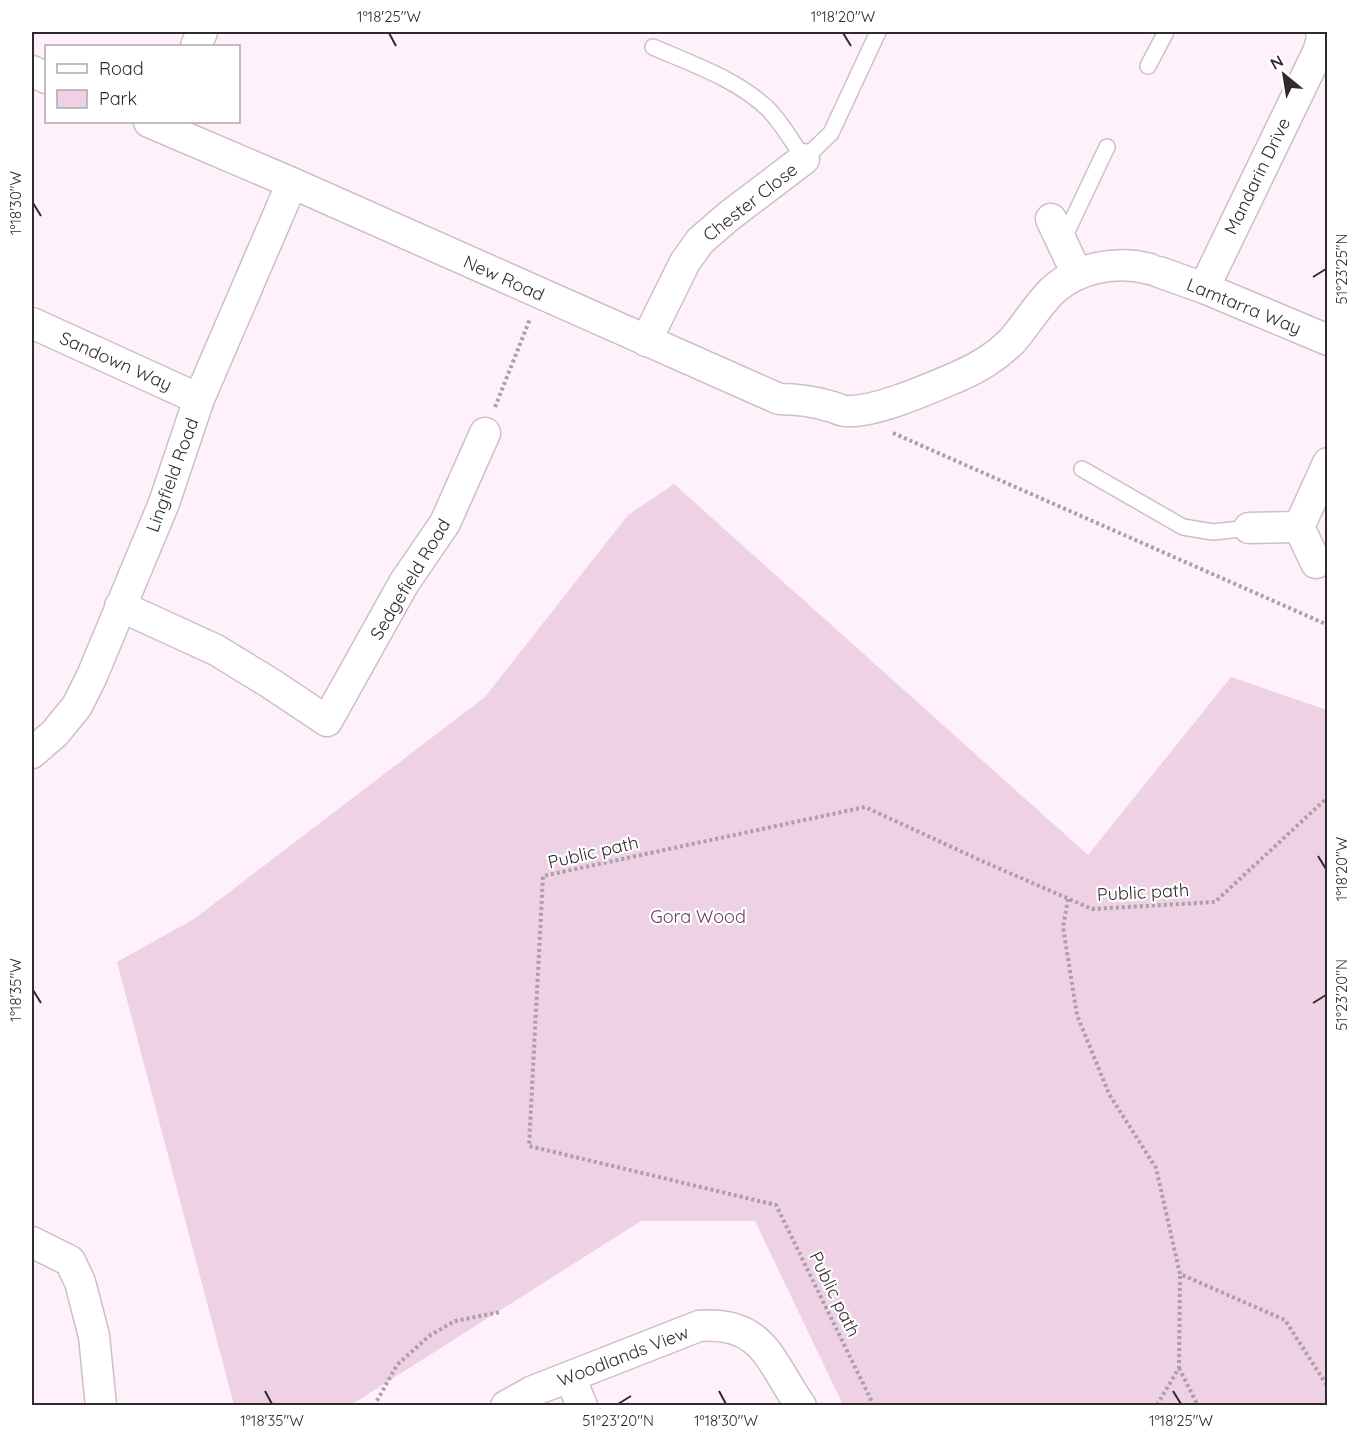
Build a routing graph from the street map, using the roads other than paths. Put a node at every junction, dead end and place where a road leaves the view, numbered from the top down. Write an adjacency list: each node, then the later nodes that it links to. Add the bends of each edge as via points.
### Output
1 (878, 32): 8 (lane, via 831,133)
2 (1166, 32): 5 (lane)
3 (1321, 32): 12 (street, Mandarin Drive, via 1318,52)
4 (653, 47): 8 (lane, via 745,91 769,110)
5 (1148, 66)
6 (160, 124): 9 (street, New Road)
7 (1107, 147): 10 (lane)
8 (804, 159): 14 (street, Chester Close, via 700,241)
9 (292, 183): 14 (street, New Road); 16 (street, Lingfield Road)
10 (1056, 231): 11 (street)
11 (1077, 274): 12 (street, Lamtarra Way, via 1110,265 1134,265); 17 (street, Lamtarra Way, via 1052,291 993,357 960,376)
12 (1204, 288): 15 (street, Lamtarra Way)
13 (32, 323): 16 (street, Sandown Way)
14 (646, 340): 17 (street, New Road, via 779,399 844,411)
15 (1328, 340)
16 (199, 399): 24 (street, Lingfield Road, via 164,503)
17 (864, 410)
18 (485, 433): 24 (street, Sedgefield Road, via 445,523 404,583 322,734 270,683 216,650)
19 (1328, 463): 21 (street)
20 (1082, 469): 22 (lane, via 1183,527 1213,532)
21 (1299, 527): 22 (street); 23 (street)
22 (1249, 528)
23 (1316, 563)
24 (120, 606): 25 (street, Lingfield Road, via 77,706)
25 (32, 753)
26 (32, 1242): 28 (street, via 70,1261 80,1282 94,1336)
27 (570, 1377): 29 (street, Woodlands View); 30 (street); 31 (street, Woodlands View, via 699,1326 717,1325 744,1331 768,1352)
28 (101, 1406)
29 (506, 1406)
30 (582, 1406)
31 (801, 1406)

